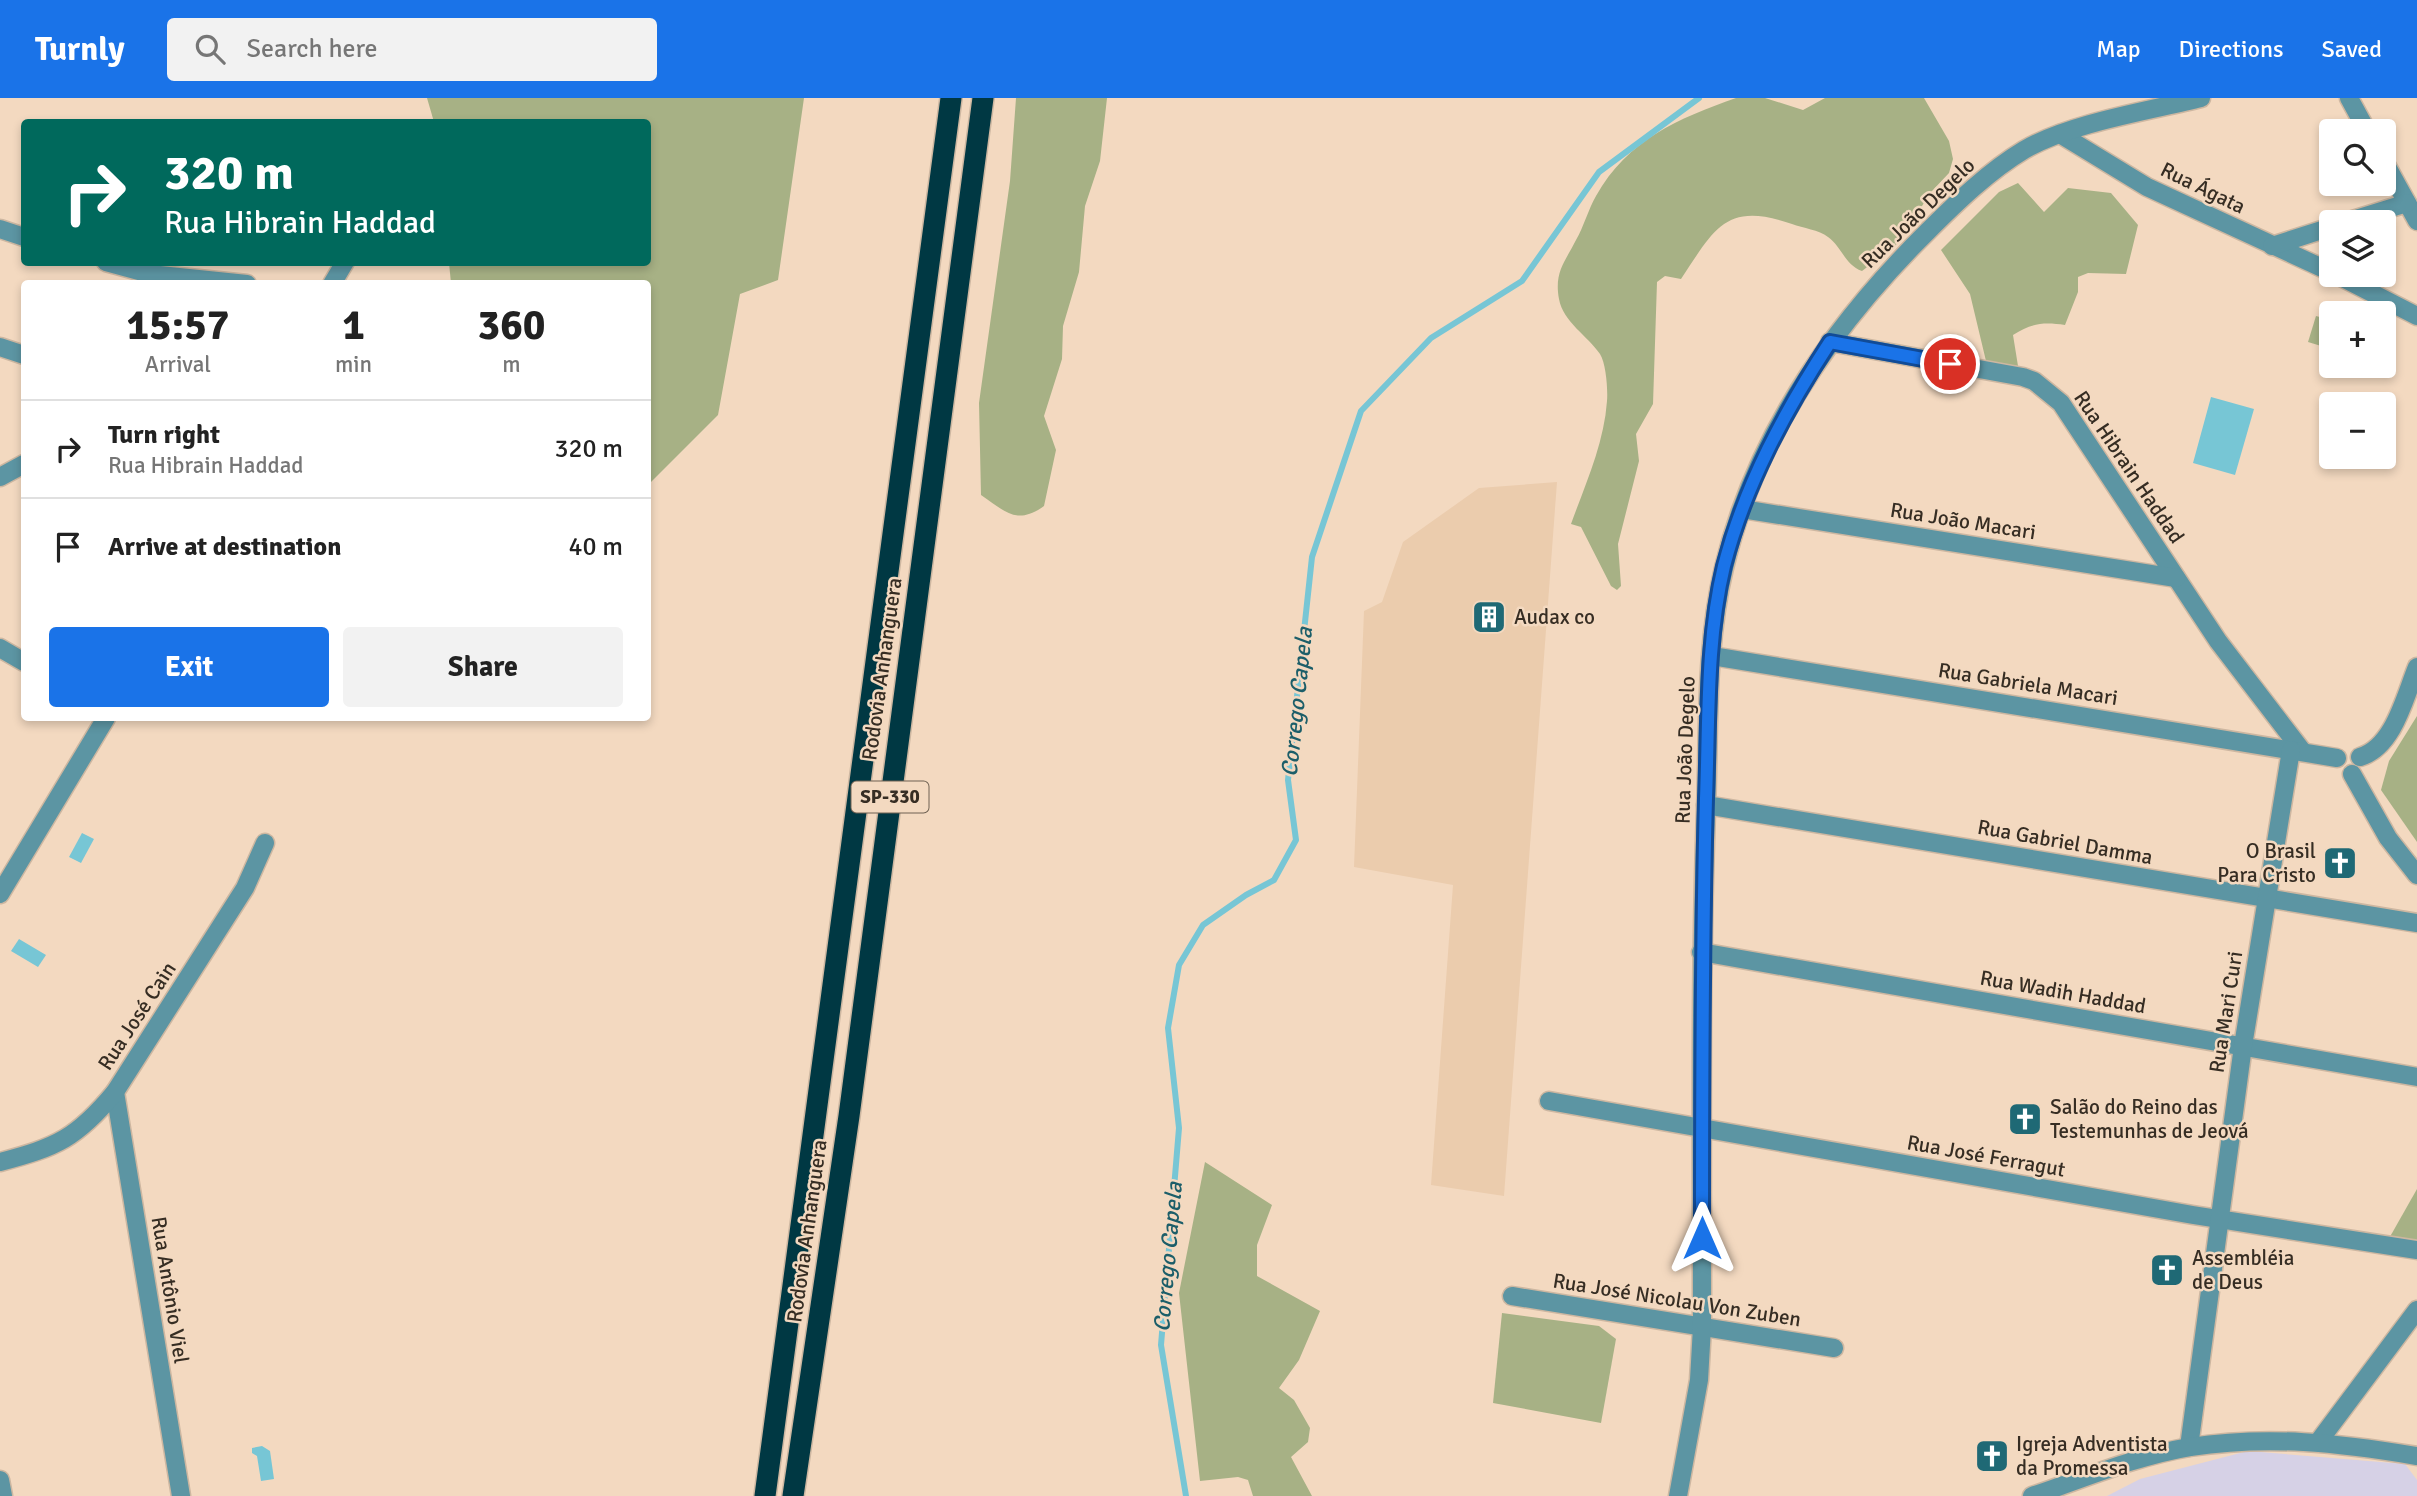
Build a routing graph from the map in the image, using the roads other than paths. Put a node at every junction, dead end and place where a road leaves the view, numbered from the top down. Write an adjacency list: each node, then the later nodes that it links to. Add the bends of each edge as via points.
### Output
1 (951, 98): 61 (highway, Rodovia Anhanguera / SP-330)
2 (983, 98): 62 (highway, Rodovia Anhanguera / SP-330, via 849,1116)
3 (2201, 98): 6 (street, Rua João Degelo)
4 (2348, 98): 5 (street)
5 (2360, 119)
6 (2060, 134): 14 (street, Rua Ágata, via 2147,187); 20 (street, Rua João Degelo, via 2024,150 1951,208 1885,273)
7 (2396, 183): 8 (street)
8 (2407, 203): 9 (street); 10 (street)
9 (2385, 210)
10 (2417, 221)
11 (0, 229): 13 (street)
12 (2319, 231): 14 (street)
13 (21, 236)
14 (2272, 246): 16 (street, Rua Ágata)
15 (120, 266): 17 (street)
16 (2319, 267)
17 (208, 280)
18 (2360, 287): 19 (street)
19 (2417, 316)
20 (1830, 342): 25 (street, Rua João Degelo, via 1798,391); 26 (street, Rua Hibrain Haddad, via 2023,377 2041,386 2061,403)
21 (0, 347): 22 (street)
22 (21, 354)
23 (21, 466): 24 (street)
24 (0, 477)
25 (1742, 509): 26 (street, Rua João Macari); 28 (street, Rua João Degelo, via 1725,565)
26 (2176, 578): 32 (street, Rua Hibrain Haddad)
27 (0, 648): 29 (street)
28 (1712, 656): 32 (street, Rua Gabriela Macari); 36 (street, Rua João Degelo)
29 (21, 660)
30 (2417, 667): 33 (street, via 2386,738)
31 (104, 721): 39 (street)
32 (2297, 751): 34 (street, Rua Gabriela Macari); 40 (street, Rua Mari Curi)
33 (2360, 757): 34 (street, via 2350,750); 35 (street, via 2359,769)
34 (2337, 758): 35 (street, via 2340,772)
35 (2352, 774): 38 (street, via 2388,838)
36 (1706, 804): 40 (street, Rua Gabriel Damma); 42 (street, Rua João Degelo)
37 (265, 843): 45 (street, Rua José Cain, via 245,888)
38 (2417, 875)
39 (0, 894)
40 (2267, 899): 41 (street, Rua Gabriel Damma); 43 (street, Rua Mari Curi)
41 (2417, 923)
42 (1701, 952): 43 (street, Rua Wadih Haddad); 47 (street, Rua João Degelo)
43 (2243, 1046): 44 (street, Rua Wadih Haddad); 49 (street, Rua Mari Curi)
44 (2417, 1077)
45 (115, 1092): 48 (street, Rua José Cain, via 90,1122 64,1141); 60 (street, Rua Antônio Viel)
46 (1549, 1101): 47 (street, Rua José Ferragut)
47 (1701, 1130): 49 (street, Rua José Ferragut); 53 (street, Rua João Degelo)
48 (0, 1162)
49 (2220, 1220): 50 (street, Rua José Ferragut); 56 (street, Rua Mari Curi)
50 (2417, 1250)
51 (1512, 1296): 53 (street, Rua José Nicolau Von Zuben)
52 (2417, 1310): 55 (street)
53 (1702, 1327): 54 (street, Rua José Nicolau Von Zuben); 63 (street, Rua João Degelo, via 1699,1380)
54 (1834, 1348)
55 (2319, 1441): 56 (street); 57 (street)
56 (2189, 1447): 64 (street)
57 (2417, 1457)
58 (0, 1480): 59 (street)
59 (3, 1496)
60 (181, 1496)
61 (765, 1496)
62 (793, 1496)
63 (1678, 1496)
64 (2032, 1496)

